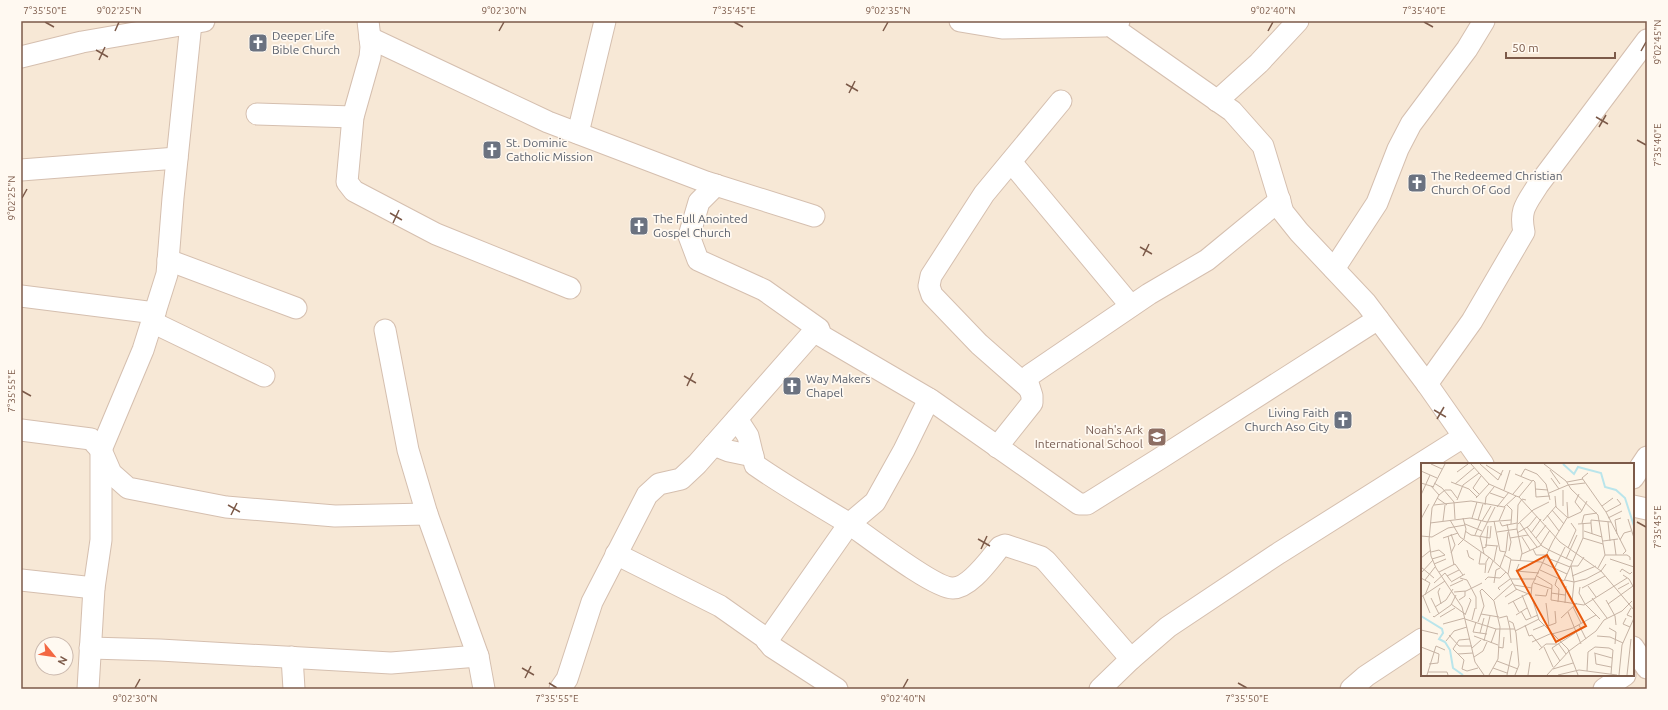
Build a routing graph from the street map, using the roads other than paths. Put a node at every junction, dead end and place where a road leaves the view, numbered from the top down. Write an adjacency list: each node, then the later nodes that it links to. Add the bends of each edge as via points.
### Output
1 (605, 21): 14 (street)
2 (960, 21): 6 (street, via 1002,28 1104,26)
3 (1298, 21): 11 (street, via 1259,63)
4 (1484, 21): 22 (street, via 1467,49 1411,124 1398,149 1377,203)
5 (200, 22): 9 (street, via 82,42); 15 (street)
6 (1114, 23): 11 (street)
7 (369, 30): 13 (street, via 370,57); 14 (street, via 548,122)
8 (1647, 40): 32 (street, via 1522,210 1524,232 1472,321)
9 (21, 57)
10 (1061, 100): 16 (street)
11 (1217, 101): 19 (street, via 1232,111 1263,146)
12 (257, 114): 13 (street)
13 (354, 117): 23 (street, via 347,182 354,191 436,234)
14 (578, 133): 18 (street)
15 (177, 158): 17 (street); 21 (street)
16 (1011, 162): 25 (street); 33 (street, via 976,206 931,276 929,286 932,296 979,344)
17 (21, 170)
18 (716, 185): 20 (street); 30 (street, via 699,202 689,236 698,260 764,290 819,329)
19 (1280, 200): 22 (street, via 1283,212); 25 (street, via 1207,260)
20 (814, 216)
21 (168, 260): 26 (street); 27 (street, via 167,274)
22 (1334, 269): 28 (street)
23 (570, 288)
24 (21, 296): 27 (street)
25 (1131, 306): 33 (street, via 1034,371 1027,380)
26 (296, 308)
27 (153, 318): 31 (street); 40 (street, via 143,350)
28 (1378, 319): 32 (street); 39 (street, via 1087,504 1079,504)
29 (385, 330): 49 (street, via 408,450)
30 (820, 335): 34 (street); 35 (street, via 814,333 809,337)
31 (264, 376)
32 (1427, 384): 37 (street)
33 (1030, 388): 39 (street, via 1032,404)
34 (929, 399): 39 (street); 50 (street, via 875,502)
35 (737, 419): 38 (street); 41 (street, via 748,436)
36 (21, 430): 40 (street, via 91,439)
37 (1463, 437): 44 (street); 45 (street)
38 (714, 445): 41 (street); 51 (street, via 681,479 659,484 647,495)
39 (997, 447)
40 (101, 450): 49 (street, via 111,472 128,488 226,508 335,516); 53 (street, via 101,540)
41 (753, 456): 50 (street, via 755,465)
42 (1647, 457): 46 (street)
43 (1421, 463): 59 (street, via 1174,622)
44 (1422, 463)
45 (1482, 463)
46 (1634, 476)
47 (1634, 506): 48 (street)
48 (1647, 509)
49 (427, 514): 57 (street)
50 (850, 524): 55 (street); 59 (street, via 882,548 940,584 952,588 962,587 972,579 1000,547 1005,545 1041,557)
51 (616, 554): 55 (street, via 720,606); 61 (street, via 592,602)
52 (21, 580): 53 (street)
53 (94, 588): 56 (street)
54 (1421, 640): 67 (street)
55 (767, 641): 65 (street, via 772,647)
56 (90, 648): 58 (street); 62 (street)
57 (478, 656): 58 (street, via 391,663); 64 (street)
58 (292, 657): 63 (street)
59 (1131, 659): 66 (street)
60 (1624, 676): 68 (street)
61 (566, 687)
62 (88, 689)
63 (294, 689)
64 (484, 689)
65 (837, 689)
66 (1100, 689)
67 (1351, 689)
68 (1604, 689)

